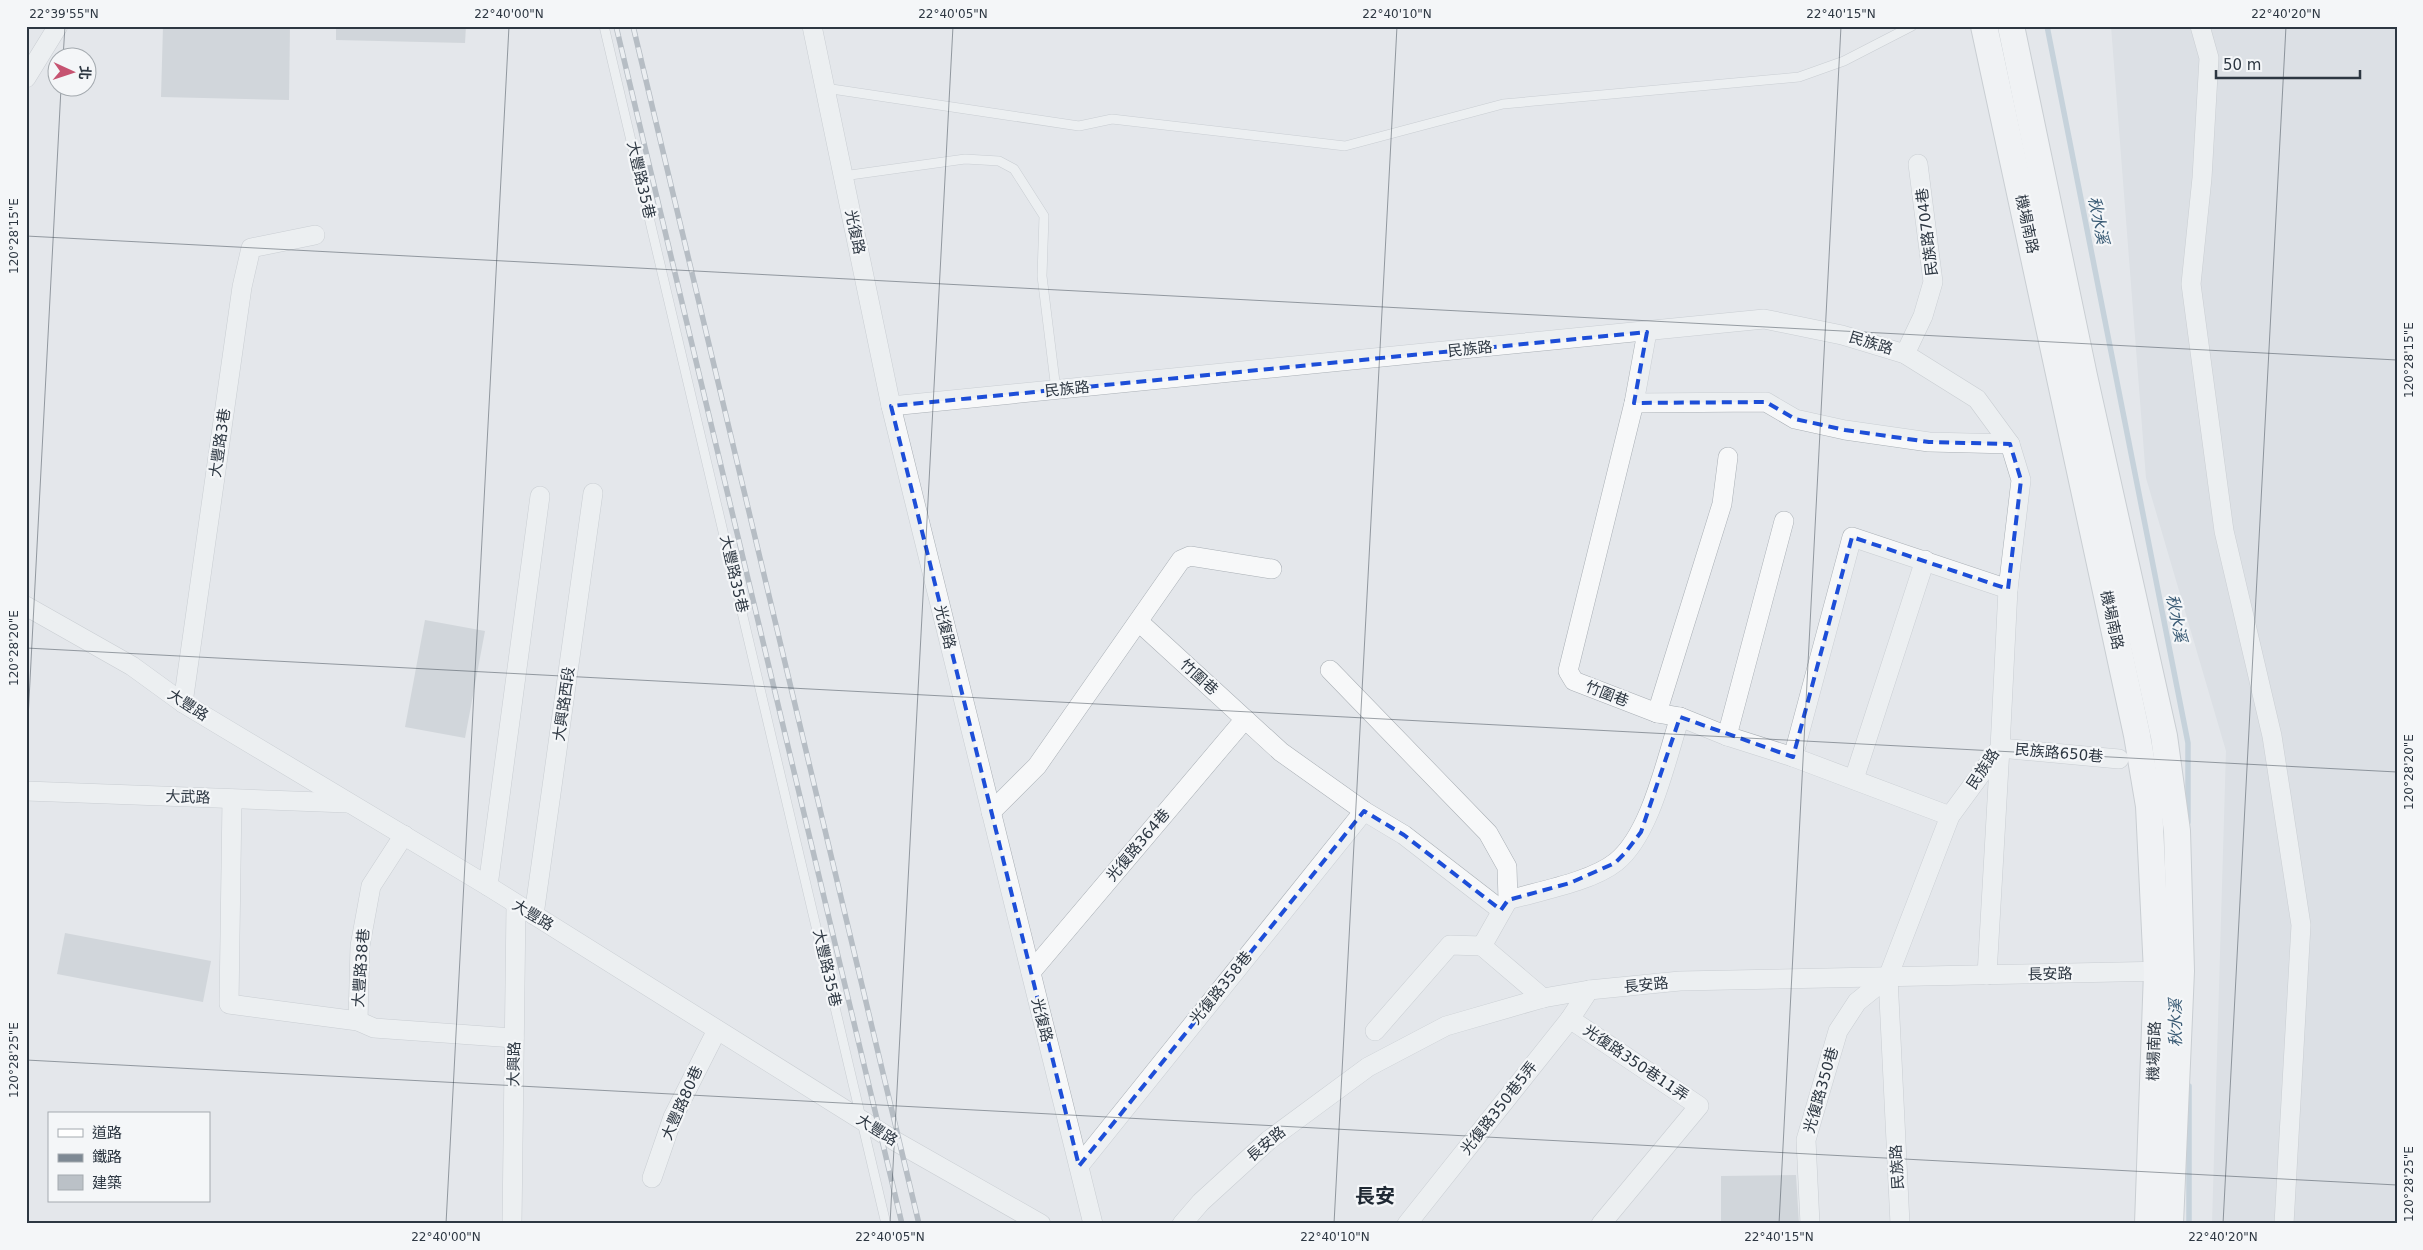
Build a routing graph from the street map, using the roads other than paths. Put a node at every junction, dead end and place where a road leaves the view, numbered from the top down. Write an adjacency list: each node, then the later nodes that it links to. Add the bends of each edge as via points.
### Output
1 (58, 26): 8 (street)
2 (604, 26): 61 (lane, 大豐路35巷)
3 (812, 26): 9 (street, 光復路)
4 (1912, 26): 9 (lane, via 1844,61 1799,78 1503,104 1345,146 1112,120 1079,126)
5 (1984, 26): 50 (street, 機場南路, via 2137,735)
6 (2011, 26): 50 (street, 機場南路, via 2164,736 2177,831)
7 (2200, 26): 75 (street, via 2209,58 2202,178 2191,284 2224,531 2272,736 2300,925)
8 (26, 78)
9 (825, 88): 11 (street, 光復路)
10 (1918, 164): 14 (street, 民族路704巷, via 1933,282 1923,316)
11 (843, 176): 15 (lane, via 965,159 999,161 1014,169 1044,216 1042,276); 17 (street, 光復路)
12 (315, 235): 29 (street, 大豐路3巷, via 251,248 242,287)
13 (1646, 332): 14 (street, 民族路, via 1764,319 1842,335); 15 (street, 民族路); 16 (street, 竹圍巷)
14 (1905, 354): 18 (street, 民族路, via 1977,399)
15 (1056, 390): 17 (street, 民族路)
16 (1634, 403): 18 (street, via 1766,402 1796,419 1846,430 1929,442); 30 (street, 竹圍巷, via 1568,672 1574,681)
17 (891, 406): 42 (street, 光復路)
18 (2010, 444): 25 (street, 民族路, via 2021,480)
19 (1728, 457): 30 (street, via 1722,504)
20 (594, 493): 48 (street, 大興路西段)
21 (540, 496): 45 (street)
22 (1784, 521): 33 (street)
23 (1925, 560): 25 (street); 35 (street, via 1852,537); 37 (street)
24 (1272, 569): 27 (street, via 1190,556 1181,560)
25 (2008, 589): 34 (street, 民族路)
26 (26, 606): 29 (street, 大豐路, via 132,666)
27 (1139, 622): 32 (street, 竹圍巷); 42 (street, via 1036,766)
28 (1330, 670): 47 (street, via 1488,833 1507,867)
29 (183, 703): 40 (street, 大豐路)
30 (1657, 713): 31 (street, 竹圍巷)
31 (1680, 717): 33 (street, 竹圍巷); 47 (street, via 1641,832 1625,853 1615,863 1579,879)
32 (1245, 719): 41 (street, 竹圍巷, via 1281,752); 51 (street, 光復路364巷)
33 (1727, 736): 35 (street, 竹圍巷)
34 (2000, 748): 36 (street, 民族路650巷); 43 (street, 民族路); 52 (street)
35 (1792, 756): 37 (street, 竹圍巷)
36 (2119, 759)
37 (1854, 779): 43 (street, 竹圍巷)
38 (26, 791): 39 (street, 大武路)
39 (232, 798): 40 (street, 大武路); 57 (street, via 229,1004)
40 (350, 803): 44 (street, 大豐路)
41 (1364, 811): 47 (street, 竹圍巷); 62 (street, 光復路358巷)
42 (991, 812): 51 (street, 光復路)
43 (1950, 816): 53 (street, 民族路)
44 (404, 835): 45 (street, 大豐路); 57 (street, 大豐路38巷, via 371,886 360,946)
45 (488, 886): 46 (street, 大豐路)
46 (516, 905): 48 (street, 大豐路); 60 (street, 大興路)
47 (1505, 905): 49 (street)
48 (534, 915): 58 (street, 大豐路)
49 (1482, 946): 55 (street); 59 (street, via 1450,945)
50 (2169, 971): 52 (street, 長安路); 73 (street, 機場南路); 74 (street, 機場南路)
51 (1030, 972): 62 (street, 光復路)
52 (1987, 975): 53 (street, 長安路)
53 (1888, 977): 54 (street, 長安路, via 1680,981); 71 (street, 光復路350巷, via 1857,1002 1838,1030 1806,1140); 72 (street, 民族路)
54 (1589, 990): 55 (street, 長安路); 56 (street, 光復路350巷5弄)
55 (1542, 998): 68 (street, 長安路, via 1446,1026 1368,1067 1269,1140 1201,1202)
56 (1570, 1019): 69 (street, 光復路350巷5弄); 70 (street, 光復路350巷11弄, via 1699,1106)
57 (358, 1021): 60 (street, via 374,1028)
58 (717, 1030): 61 (street, 大豐路); 63 (street, 大豐路80巷, via 673,1117)
59 (1375, 1031)
60 (514, 1038): 64 (street, 大興路)
61 (863, 1122): 65 (lane, 大豐路35巷); 66 (street, 大豐路)
62 (1079, 1166): 67 (street, 光復路)
63 (652, 1178)
64 (512, 1224)
65 (886, 1224)
66 (1041, 1224)
67 (1093, 1224)
68 (1182, 1224)
69 (1407, 1224)
70 (1601, 1224)
71 (1810, 1224)
72 (1900, 1224)
73 (2148, 1224)
74 (2170, 1224)
75 (2284, 1224)

